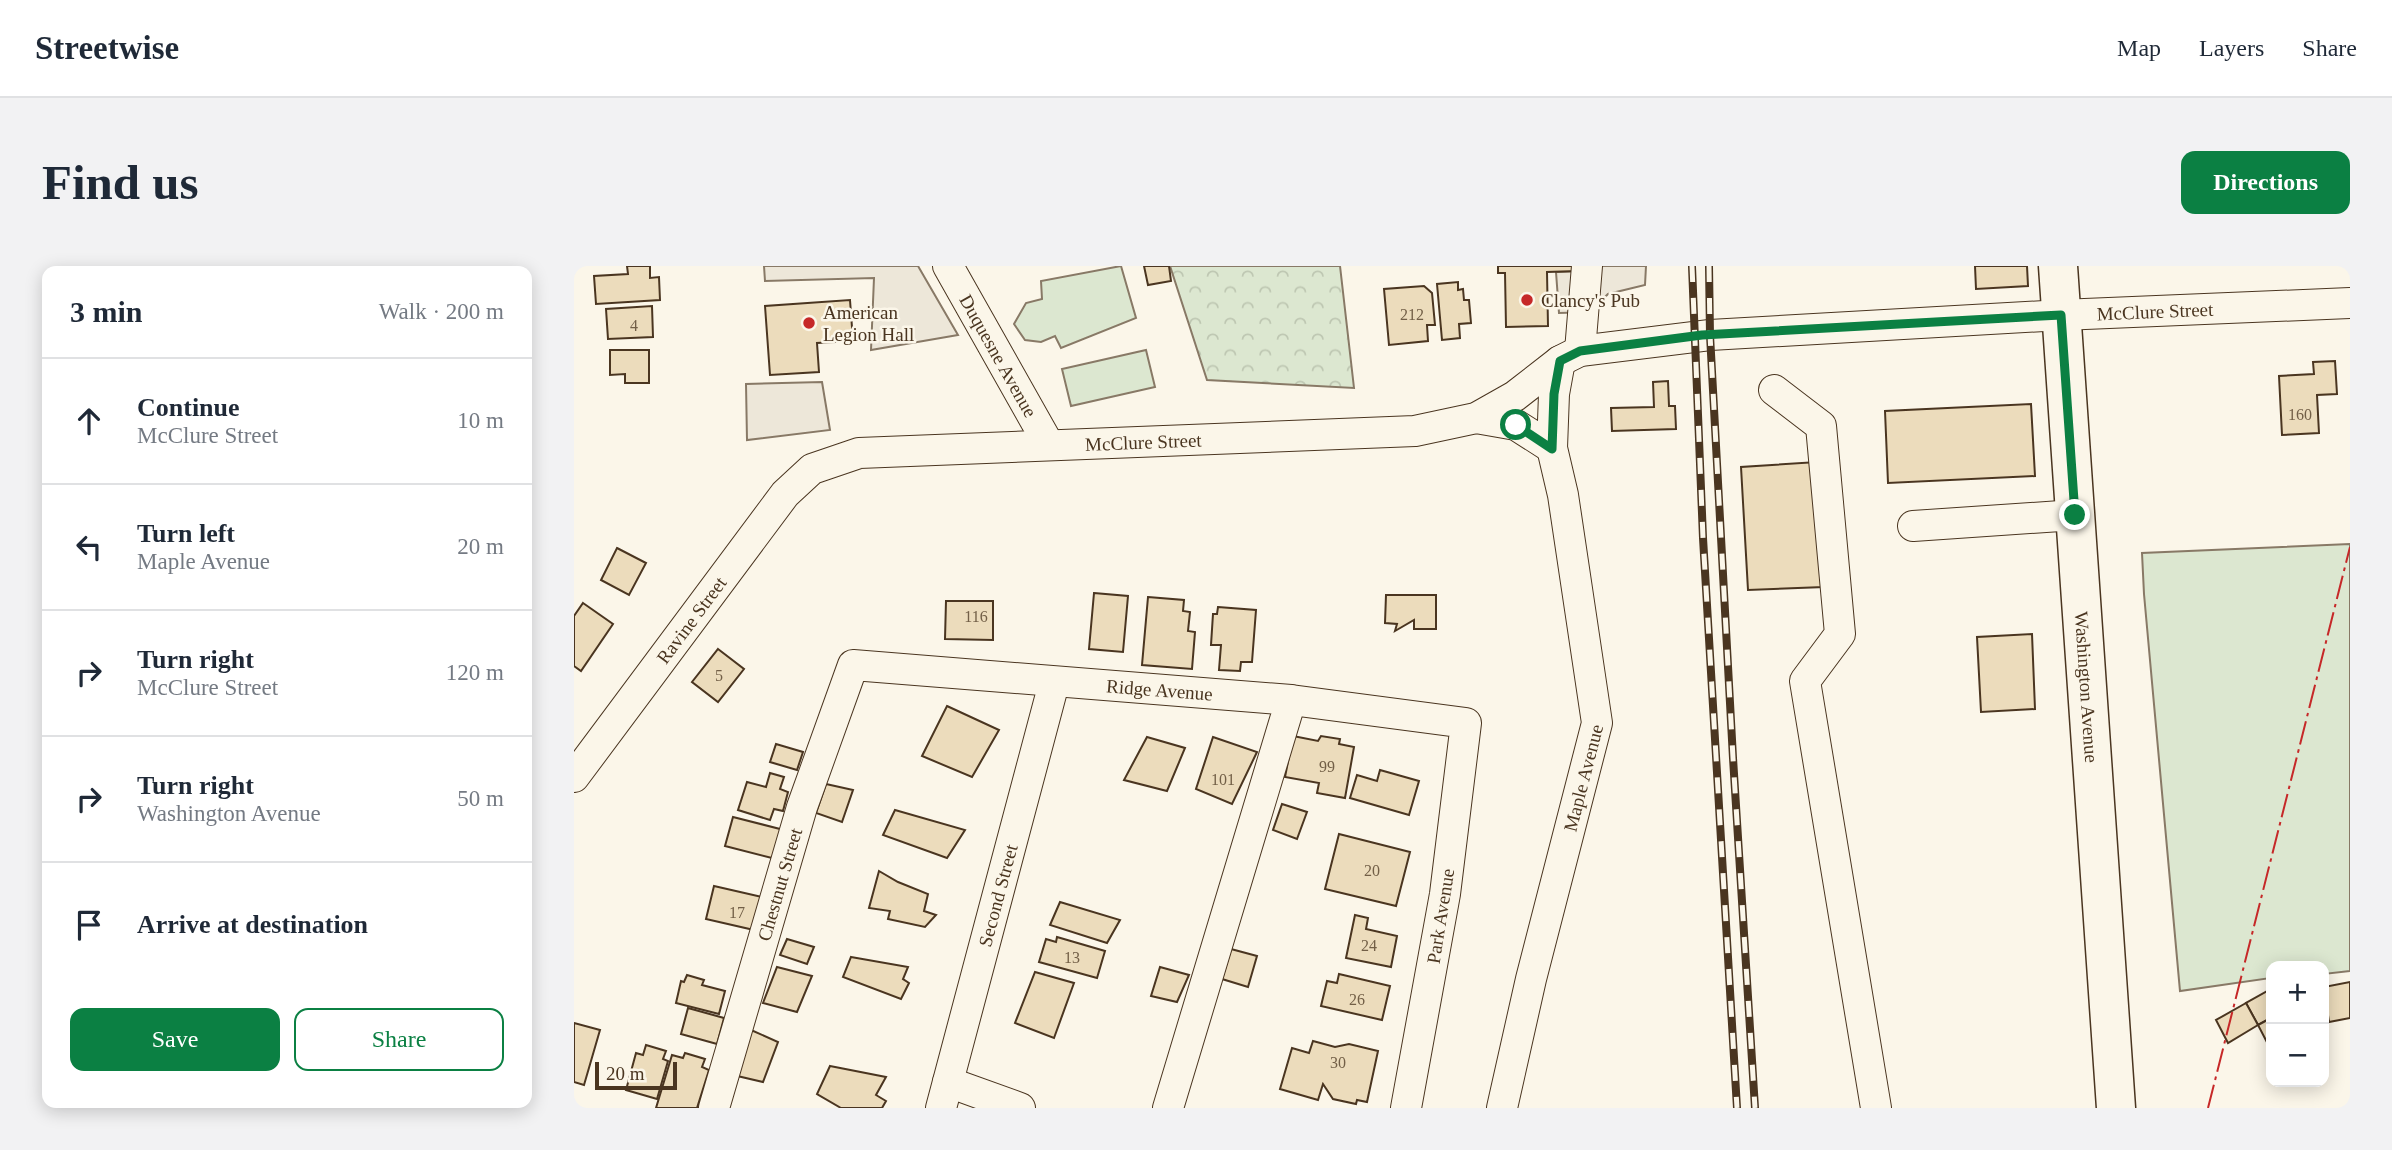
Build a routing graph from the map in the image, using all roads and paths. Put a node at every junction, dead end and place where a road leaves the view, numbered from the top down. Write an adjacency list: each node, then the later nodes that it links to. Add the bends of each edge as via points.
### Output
1 (948, 266): 9 (street, Duquesne Avenue)
2 (1587, 266): 6 (street, Maple Avenue)
3 (2058, 266): 5 (main road, Washington Avenue)
4 (2350, 303): 5 (street, McClure Street)
5 (2061, 315): 6 (street, McClure Street, via 1710,335); 12 (main road, Washington Avenue)
6 (1570, 356): 8 (street, McClure Street); 10 (street, Maple Avenue, via 1554,394)
7 (1774, 390): 25 (street, via 1821,426 1840,634 1805,681)
8 (1476, 418): 9 (street, McClure Street, via 1415,431); 10 (street, McClure Street, via 1516,425)
9 (1049, 445): 11 (street, McClure Street, via 859,453)
10 (1552, 449): 24 (street, Maple Avenue, via 1597,723)
11 (812, 469): 18 (street, Ravine Street, via 785,494)
12 (2075, 515): 13 (street); 26 (main road, Washington Avenue)
13 (1913, 526)
14 (853, 665): 15 (street, Ridge Avenue); 20 (street, Chestnut Street, via 802,807)
15 (1054, 683): 16 (street, Ridge Avenue); 19 (street, Second Street)
16 (1292, 700): 17 (street, Ridge Avenue); 22 (street)
17 (1466, 723): 23 (street, Park Avenue, via 1445,894)
18 (574, 777)
19 (945, 1095): 21 (street)
20 (714, 1108)
21 (1020, 1108)
22 (1168, 1108)
23 (1406, 1108)
24 (1502, 1108)
25 (1876, 1108)
26 (2116, 1108)

